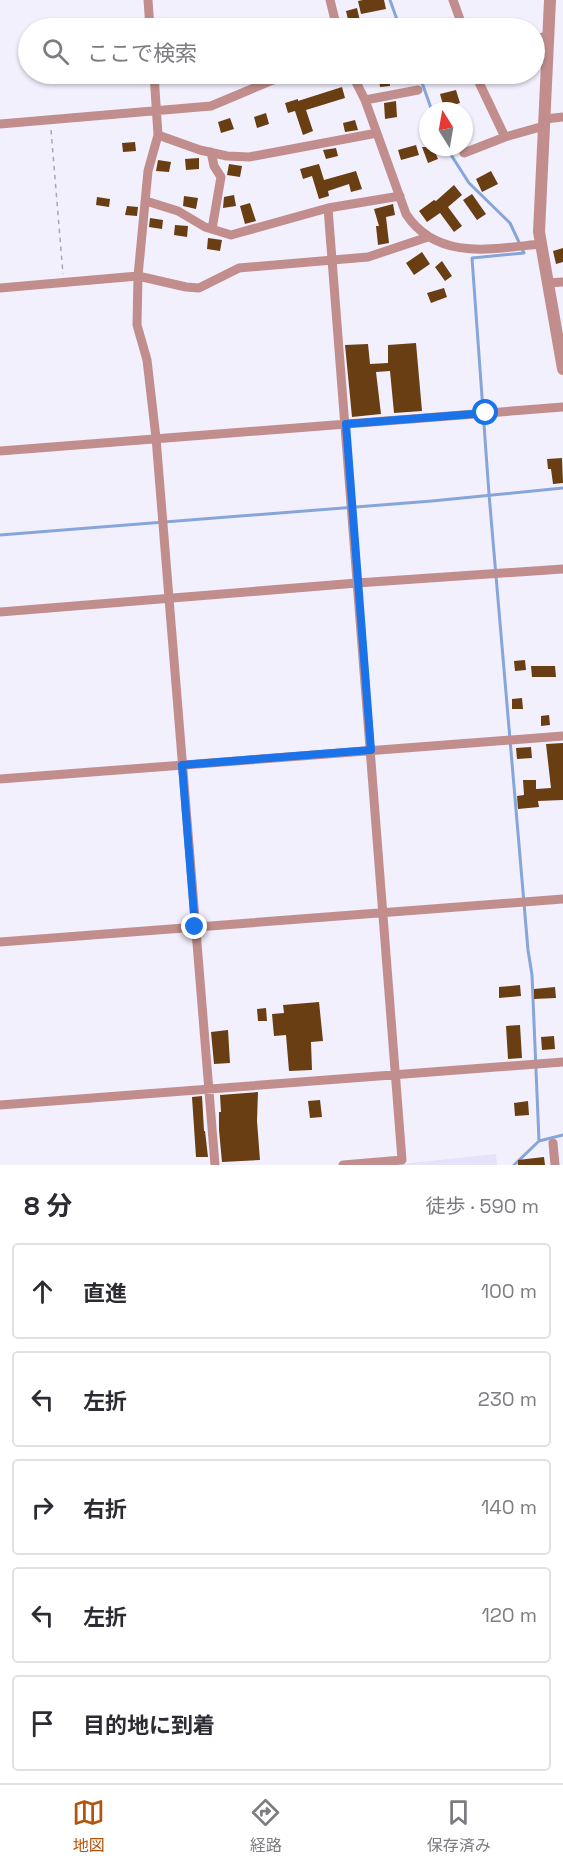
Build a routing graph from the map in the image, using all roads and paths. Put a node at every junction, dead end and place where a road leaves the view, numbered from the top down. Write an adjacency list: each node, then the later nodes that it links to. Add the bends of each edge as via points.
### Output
1 (148, 0): 5 (street)
2 (330, 0): 6 (street)
3 (453, 0): 7 (street)
4 (550, 0): 8 (street)
5 (149, 18)
6 (334, 18)
7 (459, 18)
8 (549, 36): 9 (street); 19 (street)
9 (545, 37)
10 (155, 84): 16 (street)
11 (263, 84): 16 (street, via 211,106)
12 (357, 84): 15 (street)
13 (480, 84): 23 (street)
14 (418, 90): 15 (street)
15 (365, 100): 21 (street)
16 (156, 111): 18 (street); 22 (street)
17 (563, 117): 19 (street)
18 (50, 120): 20 (street); 34 (path)
19 (544, 122): 23 (street); 31 (street)
20 (0, 124)
21 (377, 133): 25 (street, via 249,157); 26 (street)
22 (158, 135): 25 (street); 27 (street, via 148,171)
23 (505, 137): 24 (street)
24 (473, 149)
25 (211, 152): 29 (street, via 221,177)
26 (400, 196): 28 (street); 30 (street, via 406,214)
27 (146, 201): 29 (street, via 178,211); 33 (street)
28 (328, 208): 29 (street, via 231,235); 32 (street)
29 (212, 229)
30 (428, 237): 31 (street, via 459,248 480,250); 32 (street, via 368,257)
31 (540, 244): 36 (street)
32 (333, 261): 33 (street, via 240,268 199,288); 40 (street)
33 (138, 276): 34 (street); 41 (street, via 137,325 147,360)
34 (64, 282): 37 (street)
35 (563, 282): 36 (street)
36 (547, 283): 38 (street)
37 (0, 288)
38 (563, 369)
39 (563, 407): 40 (street)
40 (346, 424): 41 (street); 44 (street)
41 (156, 438): 42 (street); 45 (street)
42 (0, 451)
43 (563, 569): 44 (street)
44 (357, 583): 45 (street); 48 (street)
45 (168, 597): 46 (street); 49 (street)
46 (0, 612)
47 (563, 736): 48 (street)
48 (371, 750): 49 (street); 52 (street)
49 (182, 765): 50 (street); 53 (street)
50 (0, 779)
51 (563, 899): 52 (street)
52 (384, 912): 53 (street); 56 (street)
53 (195, 927): 54 (street); 57 (street)
54 (0, 942)
55 (563, 1062): 56 (street)
56 (396, 1075): 57 (street); 61 (street, via 402,1160)
57 (208, 1089): 58 (street); 60 (street)
58 (0, 1105)
59 (553, 1143): 62 (street)
60 (214, 1165)
61 (343, 1165)
62 (555, 1165)

